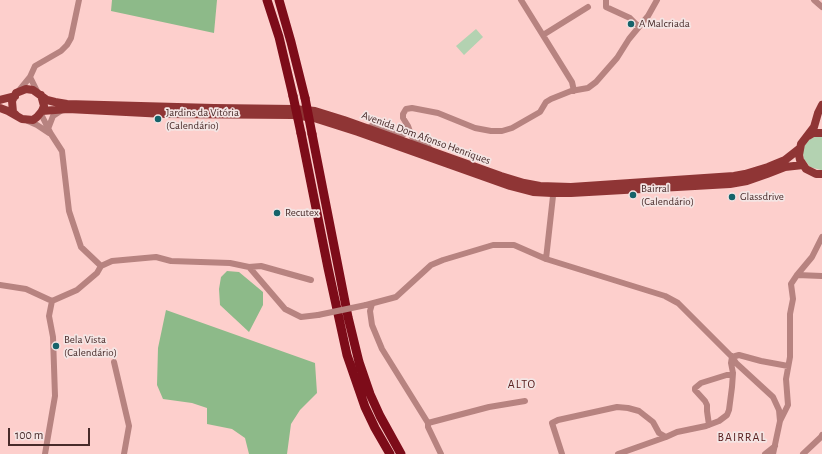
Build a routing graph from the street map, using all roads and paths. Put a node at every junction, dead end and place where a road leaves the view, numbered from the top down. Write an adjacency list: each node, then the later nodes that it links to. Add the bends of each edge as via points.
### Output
1 (79, 0): 12 (street, via 71,38 67,45 35,66)
2 (267, 0): 56 (highway, bridge, via 293,96 347,355 365,407)
3 (279, 0): 57 (highway, bridge, via 305,98 343,294 358,356 377,410)
4 (521, 0): 11 (street)
5 (606, 0): 10 (street, via 606,7 630,18)
6 (657, 0): 10 (street)
7 (814, 0): 9 (street)
8 (588, 7): 11 (street)
9 (822, 7)
10 (640, 27): 13 (street, via 596,82 588,88)
11 (543, 35): 13 (street, via 572,82)
12 (30, 77): 14 (street); 15 (street)
13 (574, 91): 24 (street, via 551,99 540,112 507,130 496,132 474,128 438,113 412,108 406,109 403,114)
14 (39, 93): 15 (main road, Avenida Dom Afonso Henriques, via 26,89); 20 (main road, via 43,100); 23 (main road, Avenida Dom Afonso Henriques, via 55,102 67,104 294,108 314,111)
15 (15, 94): 16 (main road, Avenida Dom Afonso Henriques); 21 (main road, via 12,106)
16 (0, 100)
17 (822, 105): 27 (main road, Avenida Dom Afonso Henriques)
18 (0, 108): 21 (main road)
19 (64, 109): 20 (main road, Avenida Dom Afonso Henriques); 25 (street, via 53,116); 30 (main road, Avenida Dom Afonso Henriques, via 165,114 293,115 314,118 533,192 571,193 730,184 747,181 785,167)
20 (42, 112): 22 (main road, Avenida Dom Afonso Henriques, via 33,120); 25 (street)
21 (17, 116): 22 (main road)
22 (28, 120): 25 (street)
23 (368, 128): 24 (street, via 373,125 401,136); 29 (main road, Avenida Dom Afonso Henriques)
24 (409, 130): 29 (street, via 415,140 428,145)
25 (49, 131): 35 (street, via 62,151 69,211 81,246)
26 (822, 133): 27 (main road)
27 (808, 136): 28 (main road, Avenida Dom Afonso Henriques)
28 (800, 149): 29 (main road, Avenida Dom Afonso Henriques, via 785,160 745,174 571,187 524,183); 30 (main road)
29 (431, 151)
30 (802, 165): 31 (main road)
31 (820, 175)
32 (553, 196): 34 (street)
33 (822, 237): 37 (street, via 812,257)
34 (546, 259): 42 (street, via 514,245 493,245 443,260 432,266 396,297); 43 (street, via 665,296 678,303)
35 (101, 266): 36 (street, via 112,261 156,257); 41 (street, via 97,273 76,290)
36 (249, 267): 39 (street, via 261,266); 42 (street, bridge, via 285,309 301,317)
37 (797, 275): 38 (street); 45 (street, via 791,284 793,299)
38 (822, 276)
39 (311, 280)
40 (0, 285): 41 (street, via 26,289)
41 (52, 301): 54 (street, via 49,316 53,337 55,396)
42 (369, 304): 49 (street, via 372,325 382,349)
43 (732, 357): 45 (street, via 739,355); 46 (street); 48 (street, via 773,397 779,410)
44 (114, 362): 55 (street, via 129,426)
45 (788, 366): 48 (street, via 788,405)
46 (733, 372): 50 (street, via 731,402 727,415); 50 (street, via 701,383 695,388 706,401)
47 (525, 402): 49 (street, via 489,407)
48 (780, 421): 53 (street)
49 (428, 423): 58 (street)
50 (709, 425): 52 (street)
51 (822, 435): 63 (street)
52 (666, 437): 59 (street, via 659,433 653,422 638,411 617,407 552,423); 60 (street)
53 (775, 446): 61 (street); 62 (street)
54 (45, 454)
55 (124, 454)
56 (390, 454)
57 (401, 454)
58 (441, 454)
59 (562, 454)
60 (618, 454)
61 (765, 454)
62 (773, 454)
63 (803, 454)

